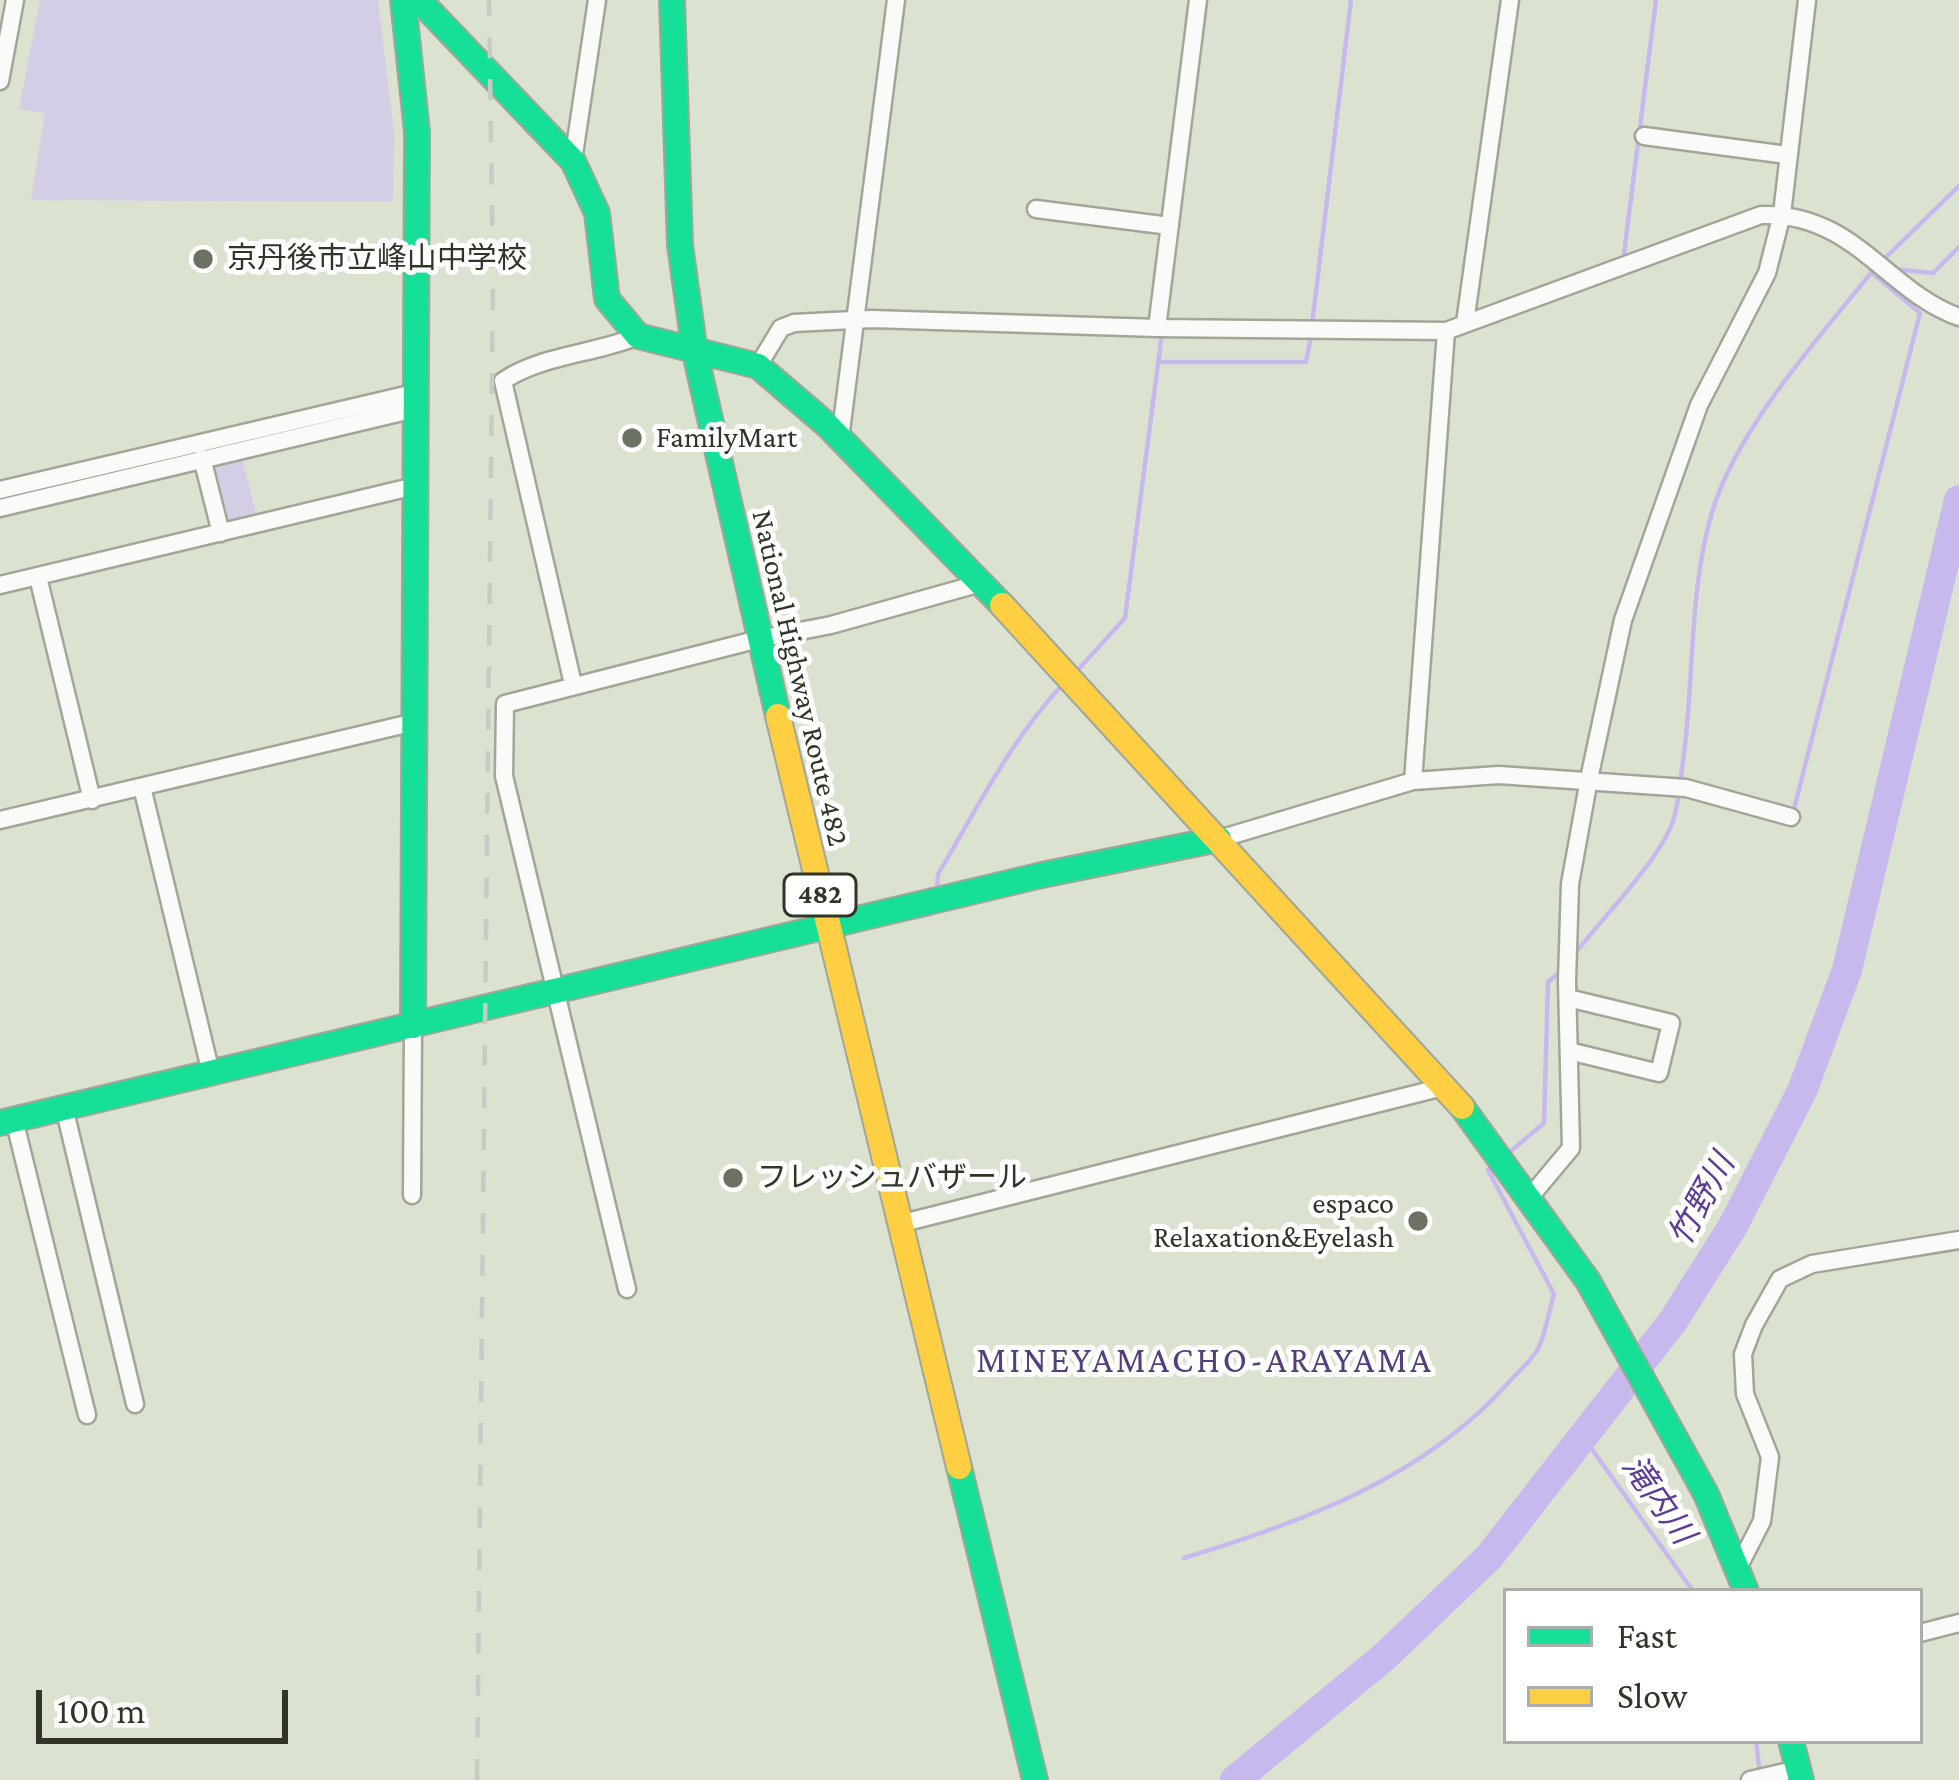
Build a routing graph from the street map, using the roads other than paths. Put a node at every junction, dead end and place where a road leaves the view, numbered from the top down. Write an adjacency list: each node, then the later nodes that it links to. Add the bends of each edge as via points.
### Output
1 (15, 0): 10 (street)
2 (404, 0): 25 (main road, via 417,132)
3 (419, 0): 13 (main road)
4 (597, 0): 13 (street)
5 (672, 0): 23 (main road, National Highway Route 482 / 482, via 680,245)
6 (896, 0): 18 (street)
7 (1198, 0): 16 (street)
8 (1510, 0): 19 (street)
9 (1807, 0): 12 (street)
10 (0, 81)
11 (1644, 136): 12 (street)
12 (1787, 155): 15 (street)
13 (573, 161): 22 (main road, via 597,213 607,299)
14 (1036, 208): 16 (street)
15 (1782, 214): 17 (street, via 1845,237); 19 (street); 38 (street, via 1767,272 1699,405 1623,620)
16 (1170, 226): 20 (street)
17 (1959, 317)
18 (856, 322): 20 (street); 24 (street, via 781,328); 26 (street)
19 (1465, 323): 21 (street)
20 (1156, 328): 21 (street)
21 (1446, 331): 39 (street)
22 (638, 336): 23 (main road); 36 (street, via 503,381)
23 (695, 353): 24 (main road); 35 (main road, National Highway Route 482 / 482)
24 (758, 366): 26 (main road)
25 (415, 401): 27 (street); 28 (main road); 29 (street)
26 (840, 439): 33 (main road)
27 (202, 458): 30 (street); 31 (street)
28 (415, 485): 31 (street); 37 (main road)
29 (0, 490)
30 (0, 508)
31 (221, 533): 32 (street)
32 (38, 577): 34 (street); 41 (street)
33 (981, 583): 35 (street); 44 (main road)
34 (0, 585)
35 (759, 639): 36 (street); 45 (main road, National Highway Route 482 / 482)
36 (573, 684): 46 (street, via 505,704 504,776)
37 (415, 722): 40 (street); 48 (main road)
38 (1589, 779): 39 (street); 42 (street, via 1686,788); 47 (street, via 1570,884)
39 (1414, 781): 44 (street)
40 (142, 787): 41 (street); 50 (street)
41 (92, 800): 43 (street)
42 (1791, 817)
43 (0, 820)
44 (1219, 839): 45 (main road); 51 (main road)
45 (828, 926): 46 (main road); 56 (main road, National Highway Route 482 / 482)
46 (556, 993): 48 (main road); 58 (street)
47 (1568, 998): 49 (street); 49 (street, via 1671,1023 1659,1073)
48 (413, 1026): 50 (main road); 54 (street)
49 (1569, 1051): 55 (street, via 1571,1148)
50 (211, 1073): 52 (main road)
51 (1447, 1086): 55 (main road); 56 (street)
52 (64, 1107): 53 (main road); 59 (street)
53 (7, 1121): 60 (street)
54 (412, 1195)
55 (1530, 1198): 61 (main road, via 1595,1292 1706,1495)
56 (899, 1224): 66 (main road, National Highway Route 482 / 482)
57 (1959, 1240): 61 (street, via 1812,1264 1780,1279 1743,1354 1745,1394 1770,1457 1762,1521)
58 (627, 1289)
59 (135, 1404)
60 (87, 1414)
61 (1742, 1579)
62 (1959, 1624): 63 (street)
63 (1923, 1633)
64 (1792, 1744): 65 (main road)
65 (1800, 1774): 67 (street)
66 (1035, 1780)
67 (1750, 1780)

